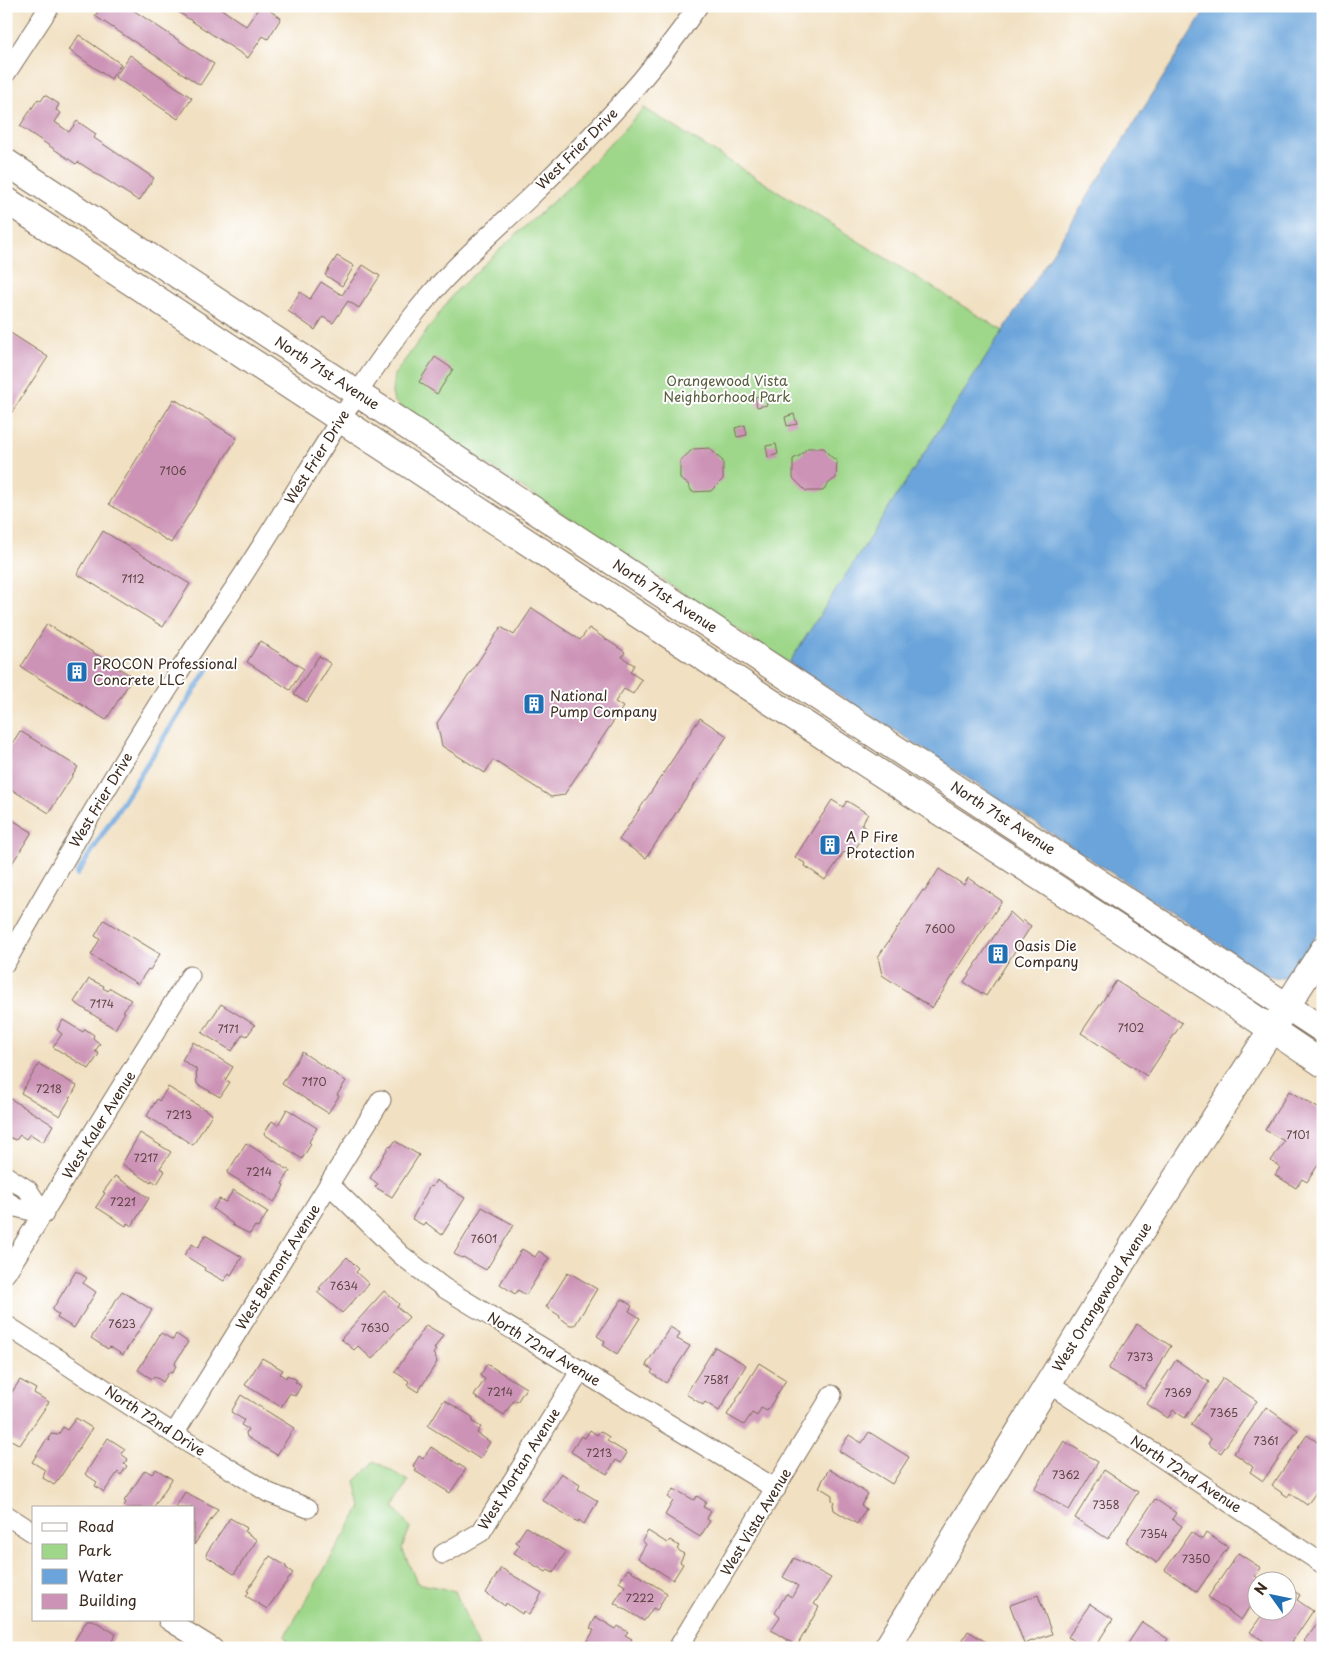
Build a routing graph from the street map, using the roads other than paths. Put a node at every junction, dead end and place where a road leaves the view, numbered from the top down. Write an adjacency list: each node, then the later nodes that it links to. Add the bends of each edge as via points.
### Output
1 (50, 6): 3 (street)
2 (698, 6): 8 (street, West Frier Drive, via 628,98 463,259 419,308)
3 (6, 73)
4 (6, 162): 6 (street, North 71st Avenue)
5 (6, 200): 7 (street)
6 (200, 289): 7 (street); 8 (street, North 71st Avenue)
7 (182, 316): 9 (street)
8 (357, 392): 9 (street, West Frier Drive); 10 (street, North 71st Avenue)
9 (340, 419): 11 (street); 13 (street, West Frier Drive, via 170,687)
10 (566, 531): 11 (street); 15 (street, North 71st Avenue)
11 (548, 556): 16 (street)
12 (1323, 950): 15 (street, West Orangewood Avenue)
13 (6, 962)
14 (190, 976): 23 (street, West Kaler Avenue)
15 (1287, 1006): 16 (street, West Orangewood Avenue); 17 (street, North 71st Avenue)
16 (1272, 1030): 18 (street); 27 (street, West Orangewood Avenue)
17 (1323, 1030)
18 (1323, 1064)
19 (381, 1100): 21 (street, West Belmont Avenue)
20 (6, 1176): 23 (street, via 28,1190)
21 (330, 1185): 26 (street, North 72nd Avenue, via 422,1273); 29 (street, West Belmont Avenue)
22 (6, 1201): 23 (street)
23 (44, 1214): 24 (street, West Kaler Avenue)
24 (6, 1273)
25 (6, 1325): 29 (street, North 72nd Drive)
26 (581, 1370): 30 (street, North 72nd Avenue); 34 (street, West Mortan Avenue, via 481,1532)
27 (1048, 1383): 35 (street, North 72nd Avenue); 39 (street, West Orangewood Avenue)
28 (832, 1395): 30 (street, West Vista Avenue)
29 (174, 1434): 31 (street, North 72nd Drive, via 269,1494)
30 (776, 1489): 38 (street, West Vista Avenue)
31 (308, 1508)
32 (6, 1515): 33 (street)
33 (32, 1532)
34 (443, 1554)
35 (1323, 1564)
36 (171, 1622): 37 (street)
37 (213, 1648)
38 (678, 1648)
39 (886, 1648)

